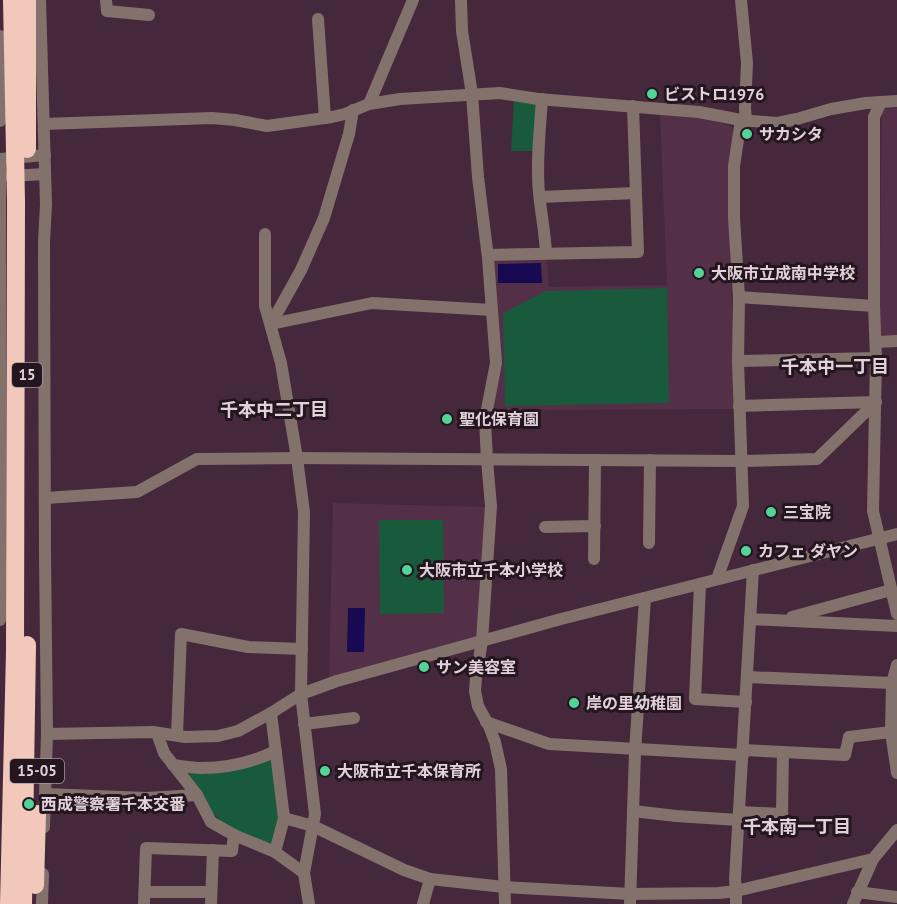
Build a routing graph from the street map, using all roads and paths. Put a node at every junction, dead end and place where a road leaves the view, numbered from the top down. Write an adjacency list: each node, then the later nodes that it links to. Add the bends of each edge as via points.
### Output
1 (12, 0): 107 (highway, 15, bridge, via 16,201 15,640)
2 (27, 0): 64 (highway, 15, bridge)
3 (40, 0): 21 (street)
4 (106, 0): 8 (street, via 107,11)
5 (413, 0): 15 (street)
6 (461, 0): 11 (street)
7 (741, 0): 19 (street, via 747,63)
8 (149, 15)
9 (318, 19): 18 (street)
10 (0, 36): 20 (street)
11 (472, 94): 12 (street); 15 (street); 31 (street)
12 (542, 99): 16 (street); 28 (street)
13 (897, 101): 14 (street)
14 (881, 102): 19 (street, via 831,109 784,123); 33 (street, via 874,117)
15 (369, 104): 17 (street)
16 (633, 106): 19 (street); 27 (street)
17 (353, 110): 18 (street); 35 (street, via 324,218)
18 (325, 118): 21 (street, via 267,126 212,118)
19 (743, 120): 32 (street, via 734,166)
20 (0, 121)
21 (44, 124): 22 (street)
22 (45, 155): 23 (street); 25 (street)
23 (0, 159)
24 (0, 166): 26 (street)
25 (45, 174): 26 (street); 47 (street)
26 (0, 177): 61 (street)
27 (636, 193): 28 (street); 30 (street, via 638,252)
28 (540, 197): 30 (street)
29 (265, 234): 35 (street, via 266,306)
30 (546, 254): 31 (street)
31 (488, 255): 34 (street)
32 (739, 297): 33 (street); 39 (street)
33 (874, 306): 37 (street)
34 (492, 310): 35 (street, via 372,303); 43 (street, via 496,363 485,420)
35 (271, 324): 42 (street)
36 (897, 341): 37 (street)
37 (876, 342): 38 (street)
38 (876, 358): 39 (street); 40 (street)
39 (738, 360): 41 (street)
40 (876, 402): 41 (street); 46 (street, via 817,459); 51 (street, via 873,511)
41 (739, 406): 46 (street)
42 (297, 458): 43 (street); 47 (street, via 197,459 137,492); 66 (street, via 304,512)
43 (486, 459): 44 (street); 65 (street, via 491,506)
44 (595, 460): 45 (street); 48 (street)
45 (650, 460): 46 (street); 52 (street)
46 (742, 461): 55 (street, via 743,506)
47 (45, 498): 78 (street)
48 (595, 526): 49 (street); 53 (street)
49 (545, 527)
50 (897, 534): 51 (street)
51 (879, 539): 54 (street); 57 (street)
52 (650, 543)
53 (594, 559)
54 (753, 570): 55 (street); 60 (street)
55 (717, 579): 56 (street)
56 (700, 584): 58 (street); 71 (street, via 695,699)
57 (891, 590): 59 (street); 62 (street)
58 (645, 598): 65 (street); 80 (street)
59 (897, 614)
60 (750, 619): 62 (street); 68 (street)
61 (0, 620)
62 (782, 620): 63 (street)
63 (897, 626)
64 (28, 639): 108 (highway, 15, bridge); 109 (highway, 15-05, bridge, via 36,696 38,774)
65 (482, 641): 70 (street); 74 (street, via 476,691)
66 (302, 649): 70 (street); 79 (street, via 248,647 181,634)
67 (897, 665): 69 (street)
68 (747, 677): 69 (street); 71 (street)
69 (892, 683): 76 (street)
70 (301, 694): 72 (street); 75 (street)
71 (746, 702): 82 (street)
72 (272, 713): 79 (street, via 238,731 218,736); 81 (street)
73 (354, 718): 75 (street)
74 (486, 722): 80 (street, via 549,744); 100 (street, via 501,769)
75 (304, 724): 92 (street, via 315,814)
76 (891, 732): 83 (street, via 849,736 845,754); 85 (street)
77 (157, 733): 78 (street); 79 (street); 84 (street)
78 (47, 734): 87 (street)
79 (177, 735)
80 (635, 749): 82 (street); 89 (street)
81 (276, 751): 84 (street, via 254,761 224,766); 91 (street)
82 (743, 752): 83 (street); 90 (street)
83 (783, 752): 90 (street, via 782,814)
84 (172, 765): 88 (street)
85 (897, 773)
86 (0, 789): 87 (street)
87 (45, 794): 88 (street, via 147,798); 110 (street)
88 (197, 795): 94 (street, via 211,822)
89 (633, 811): 90 (street); 106 (street)
90 (739, 816): 101 (street)
91 (284, 818): 92 (street); 96 (street)
92 (313, 826): 98 (street); 99 (street)
93 (897, 830): 97 (street)
94 (234, 835): 95 (street, via 232,851); 96 (street)
95 (213, 850): 103 (street, via 146,848); 104 (street)
96 (275, 852): 98 (street)
97 (873, 859): 101 (street); 105 (street)
98 (304, 873): 111 (street)
99 (430, 879): 100 (street); 112 (street)
100 (504, 887): 106 (street); 113 (street)
101 (736, 891): 106 (street); 114 (street)
102 (897, 897): 105 (street)
103 (144, 898): 104 (street)
104 (211, 898)
105 (855, 898)
106 (630, 899)
107 (9, 904)
108 (22, 904)
109 (34, 904)
110 (42, 904)
111 (309, 904)
112 (423, 904)
113 (506, 904)
114 (736, 904)

